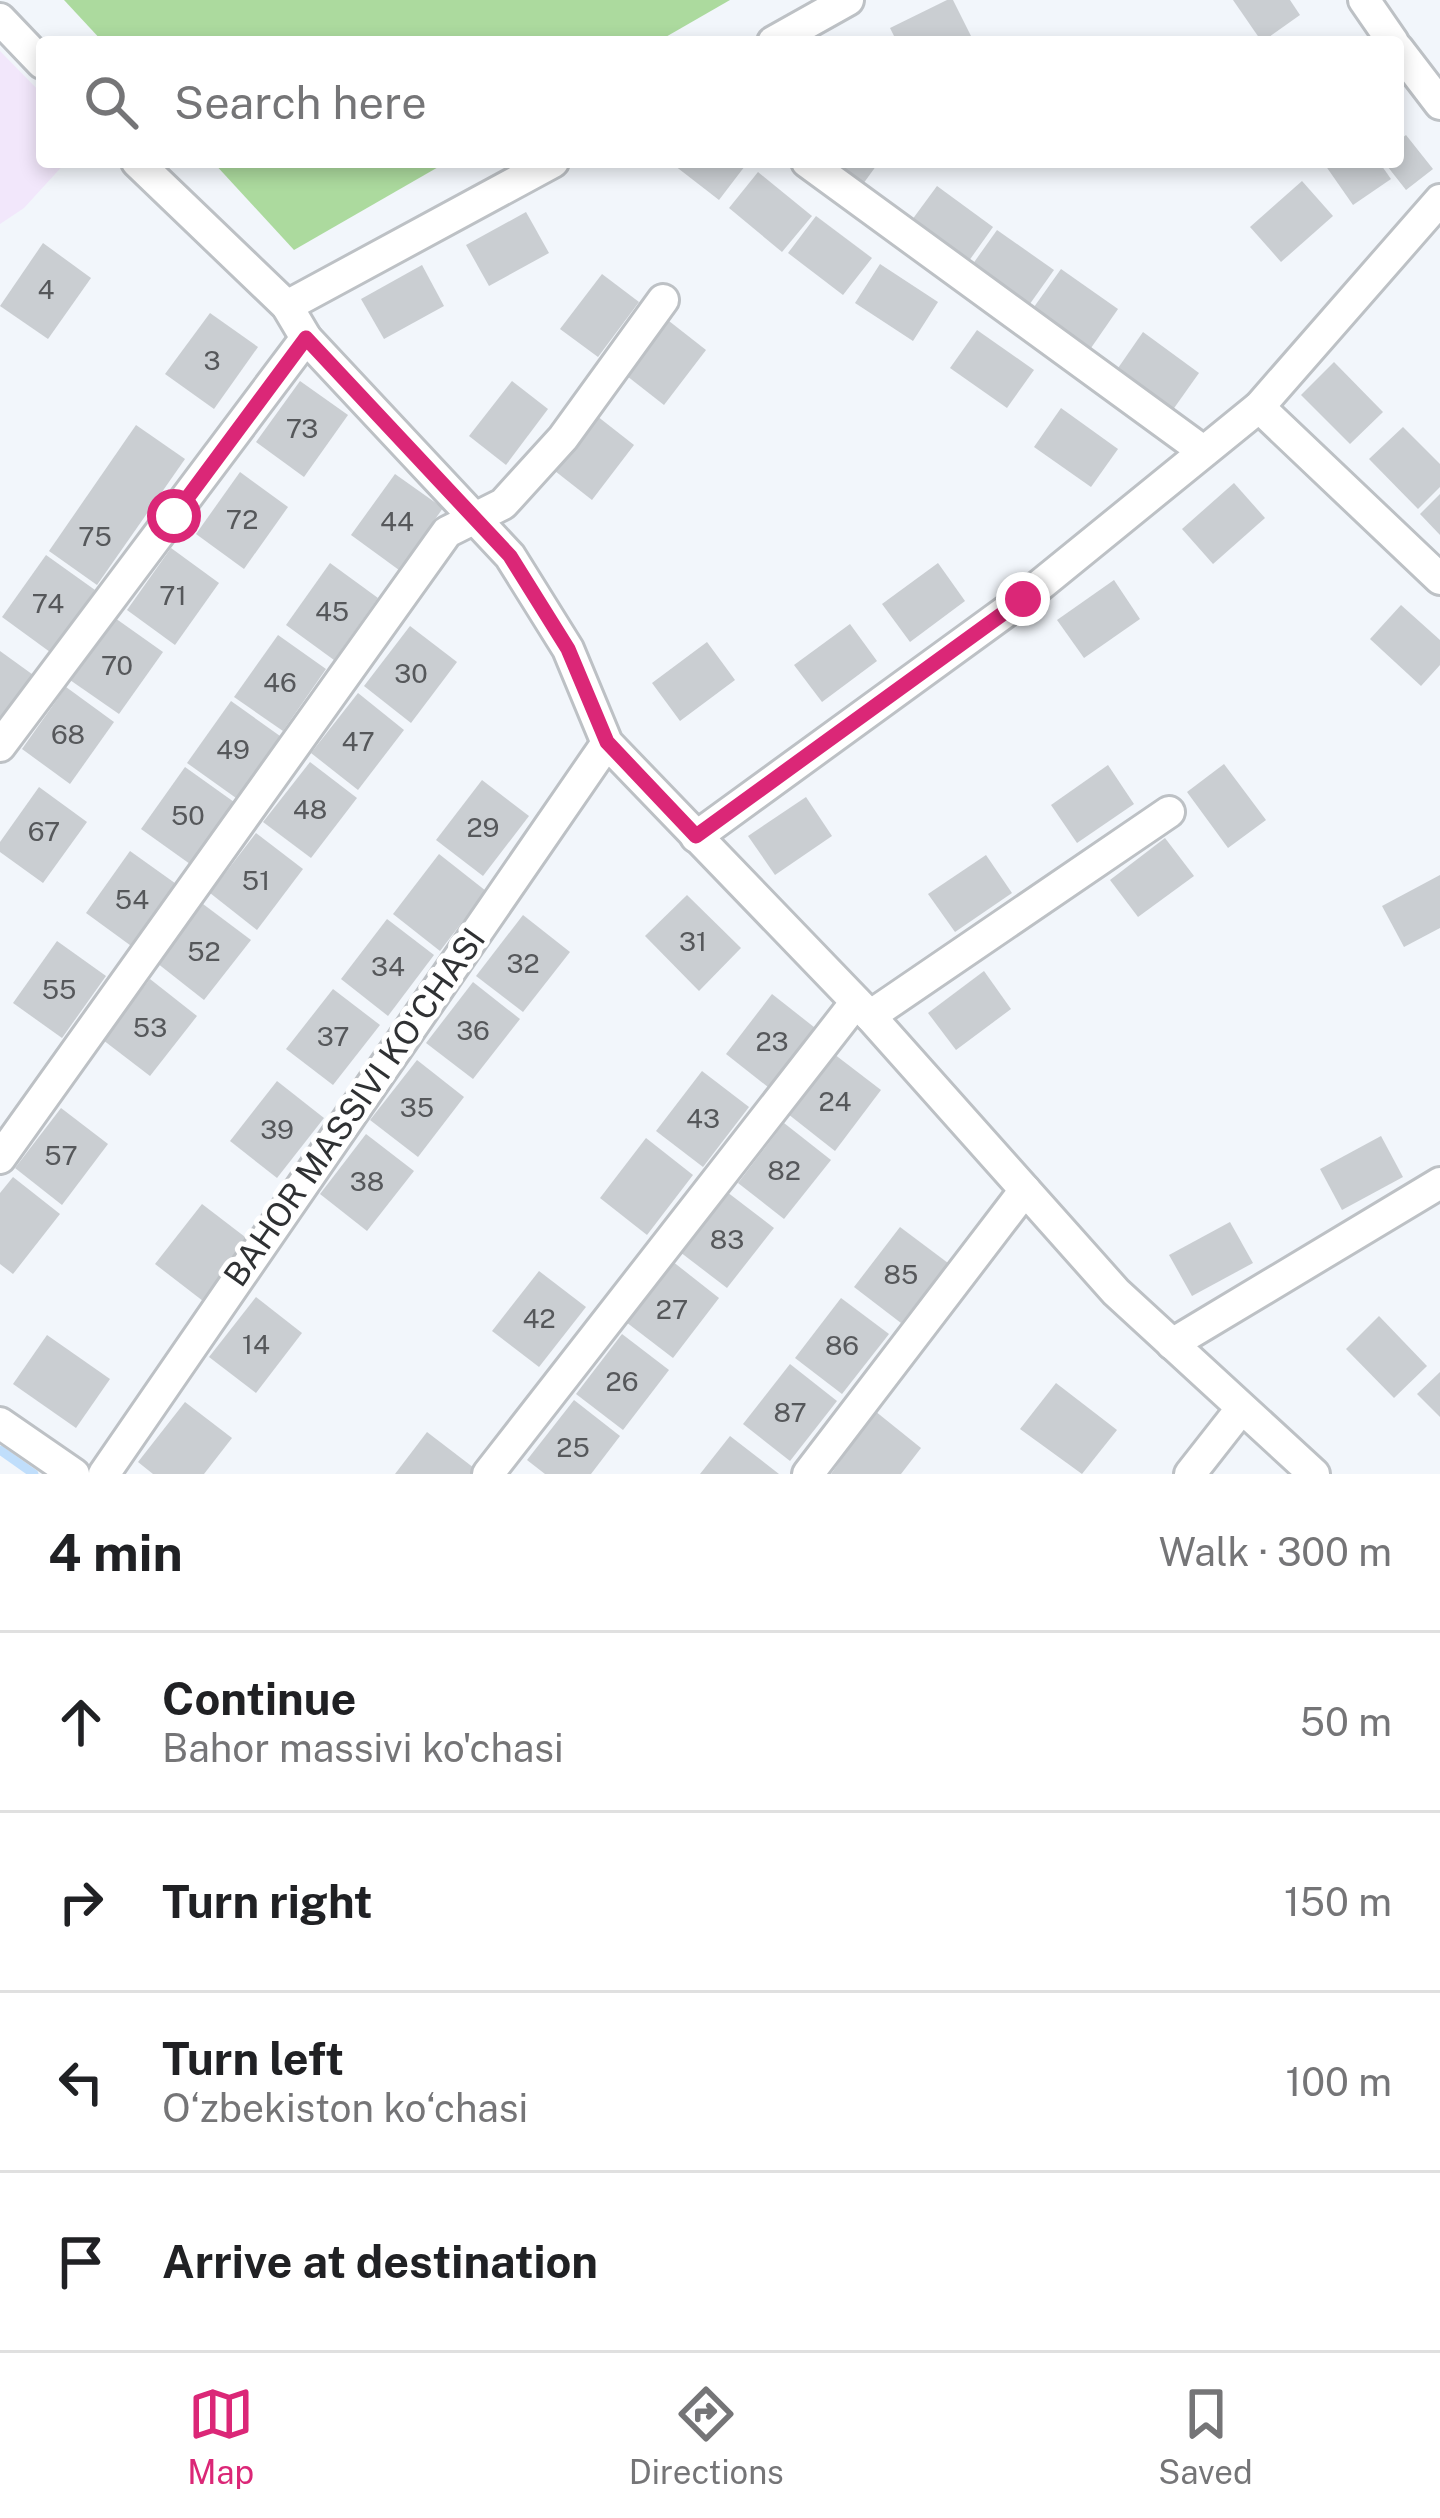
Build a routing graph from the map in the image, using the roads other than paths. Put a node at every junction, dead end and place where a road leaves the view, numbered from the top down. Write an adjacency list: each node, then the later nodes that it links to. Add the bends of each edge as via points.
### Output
1 (848, 0): 4 (street)
2 (1364, 0): 5 (street)
3 (0, 20): 6 (street)
4 (784, 36)
5 (1389, 36)
6 (36, 57)
7 (1404, 58): 8 (street)
8 (1440, 104)
9 (143, 168): 14 (street)
10 (542, 168): 14 (street)
11 (815, 168): 17 (street)
12 (1440, 200): 16 (street)
13 (664, 300): 18 (street, via 563,438 503,504)
14 (287, 306): 15 (street)
15 (306, 338): 18 (street); 21 (street)
16 (1259, 407): 17 (street); 19 (street)
17 (1203, 451): 23 (street, via 1023,599)
18 (474, 514): 20 (street, via 568,649); 25 (street, via 447,532)
19 (1440, 580)
20 (607, 742): 23 (street); 32 (street, BAHOR MASSIVI KO'CHASI)
21 (0, 746)
22 (1169, 812): 24 (street)
23 (696, 836): 24 (street)
24 (863, 1009): 27 (street); 33 (street)
25 (0, 1158)
26 (1440, 1183): 28 (street)
27 (1025, 1190): 28 (street); 34 (street)
28 (1172, 1344): 29 (street)
29 (1241, 1409): 35 (street); 36 (street)
30 (0, 1423): 31 (street)
31 (74, 1474)
32 (104, 1474)
33 (488, 1474)
34 (808, 1474)
35 (1190, 1474)
36 (1314, 1474)

